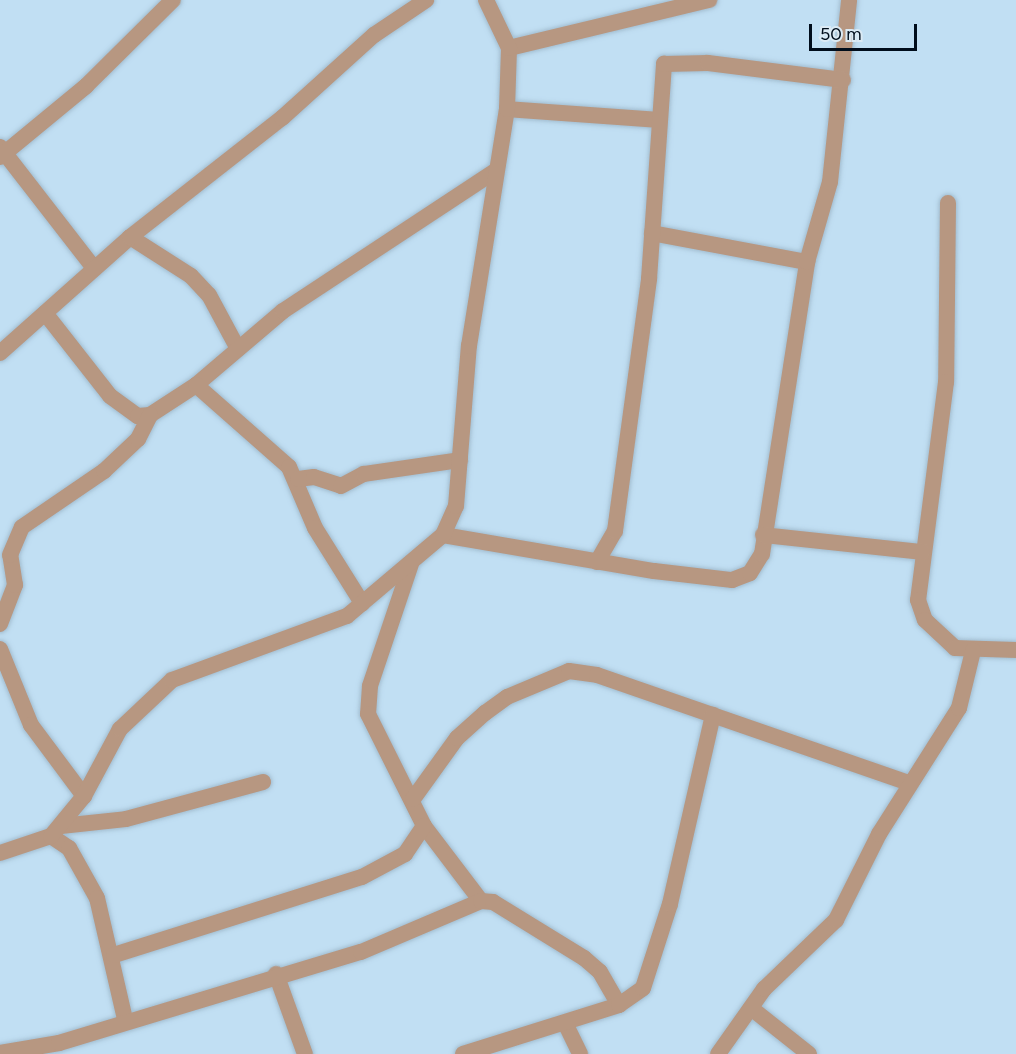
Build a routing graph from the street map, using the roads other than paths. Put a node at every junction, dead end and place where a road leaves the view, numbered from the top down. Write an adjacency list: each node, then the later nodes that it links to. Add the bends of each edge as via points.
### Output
1 (173, 0): 11 (street, via 86,86)
2 (426, 0): 15 (street, via 374,35 282,118)
3 (486, 0): 7 (street)
4 (709, 0): 6 (street)
5 (849, 0): 8 (street)
6 (668, 6): 7 (street)
7 (509, 48): 9 (street)
8 (843, 80): 10 (street, via 708,63 664,64); 16 (street, via 830,182)
9 (507, 109): 10 (street); 12 (street)
10 (659, 120): 14 (street)
11 (2, 152): 17 (street)
12 (495, 171): 19 (street); 23 (street, via 469,346)
13 (948, 202): 27 (street, via 946,382)
14 (652, 233): 16 (street); 28 (street, via 615,531)
15 (130, 237): 17 (street); 19 (street, via 191,276 209,295)
16 (807, 262): 26 (street)
17 (94, 268): 18 (street)
18 (45, 313): 20 (street); 22 (street, via 110,396 138,416)
19 (237, 347): 21 (street)
20 (0, 353)
21 (196, 385): 22 (street); 24 (street)
22 (150, 415): 31 (street, via 138,439 104,471 22,527 10,555 15,585)
23 (460, 460): 24 (street, via 364,474 341,486 314,477); 25 (street, via 456,506)
24 (298, 480): 30 (street, via 315,528)
25 (443, 535): 28 (street); 29 (street)
26 (763, 535): 27 (street); 28 (street, via 762,554 750,573 732,580)
27 (922, 552): 34 (street, via 918,600 925,620 939,638)
28 (597, 562)
29 (411, 564): 30 (street); 39 (street, via 367,700 368,714)
30 (362, 603): 38 (street, via 327,626 172,680 120,729)
31 (0, 624)
32 (0, 649): 38 (street, via 31,725)
33 (1016, 650): 34 (street)
34 (973, 651): 37 (street, via 958,708)
35 (713, 715): 37 (street); 39 (street, via 597,675 558,673 485,713 457,738); 46 (street, via 657,952 643,988)
36 (263, 782): 41 (street, via 126,819)
37 (909, 783): 47 (street, via 836,920)
38 (84, 796): 41 (street)
39 (413, 799): 40 (street)
40 (424, 826): 43 (street); 44 (street, via 405,854 362,877)
41 (56, 831): 42 (street); 44 (street, via 81,865)
42 (0, 853)
43 (481, 901): 45 (street, via 361,952); 46 (street, via 493,903 584,958 600,972)
44 (114, 955): 48 (street)
45 (276, 974): 48 (street, via 188,1005); 52 (street)
46 (619, 1005): 49 (street)
47 (751, 1008): 55 (street); 56 (street)
48 (125, 1019): 51 (street, via 59,1044)
49 (566, 1025): 53 (street); 54 (street)
50 (0, 1044): 51 (street)
51 (2, 1054)
52 (305, 1054)
53 (463, 1054)
54 (580, 1054)
55 (717, 1054)
56 (809, 1054)

